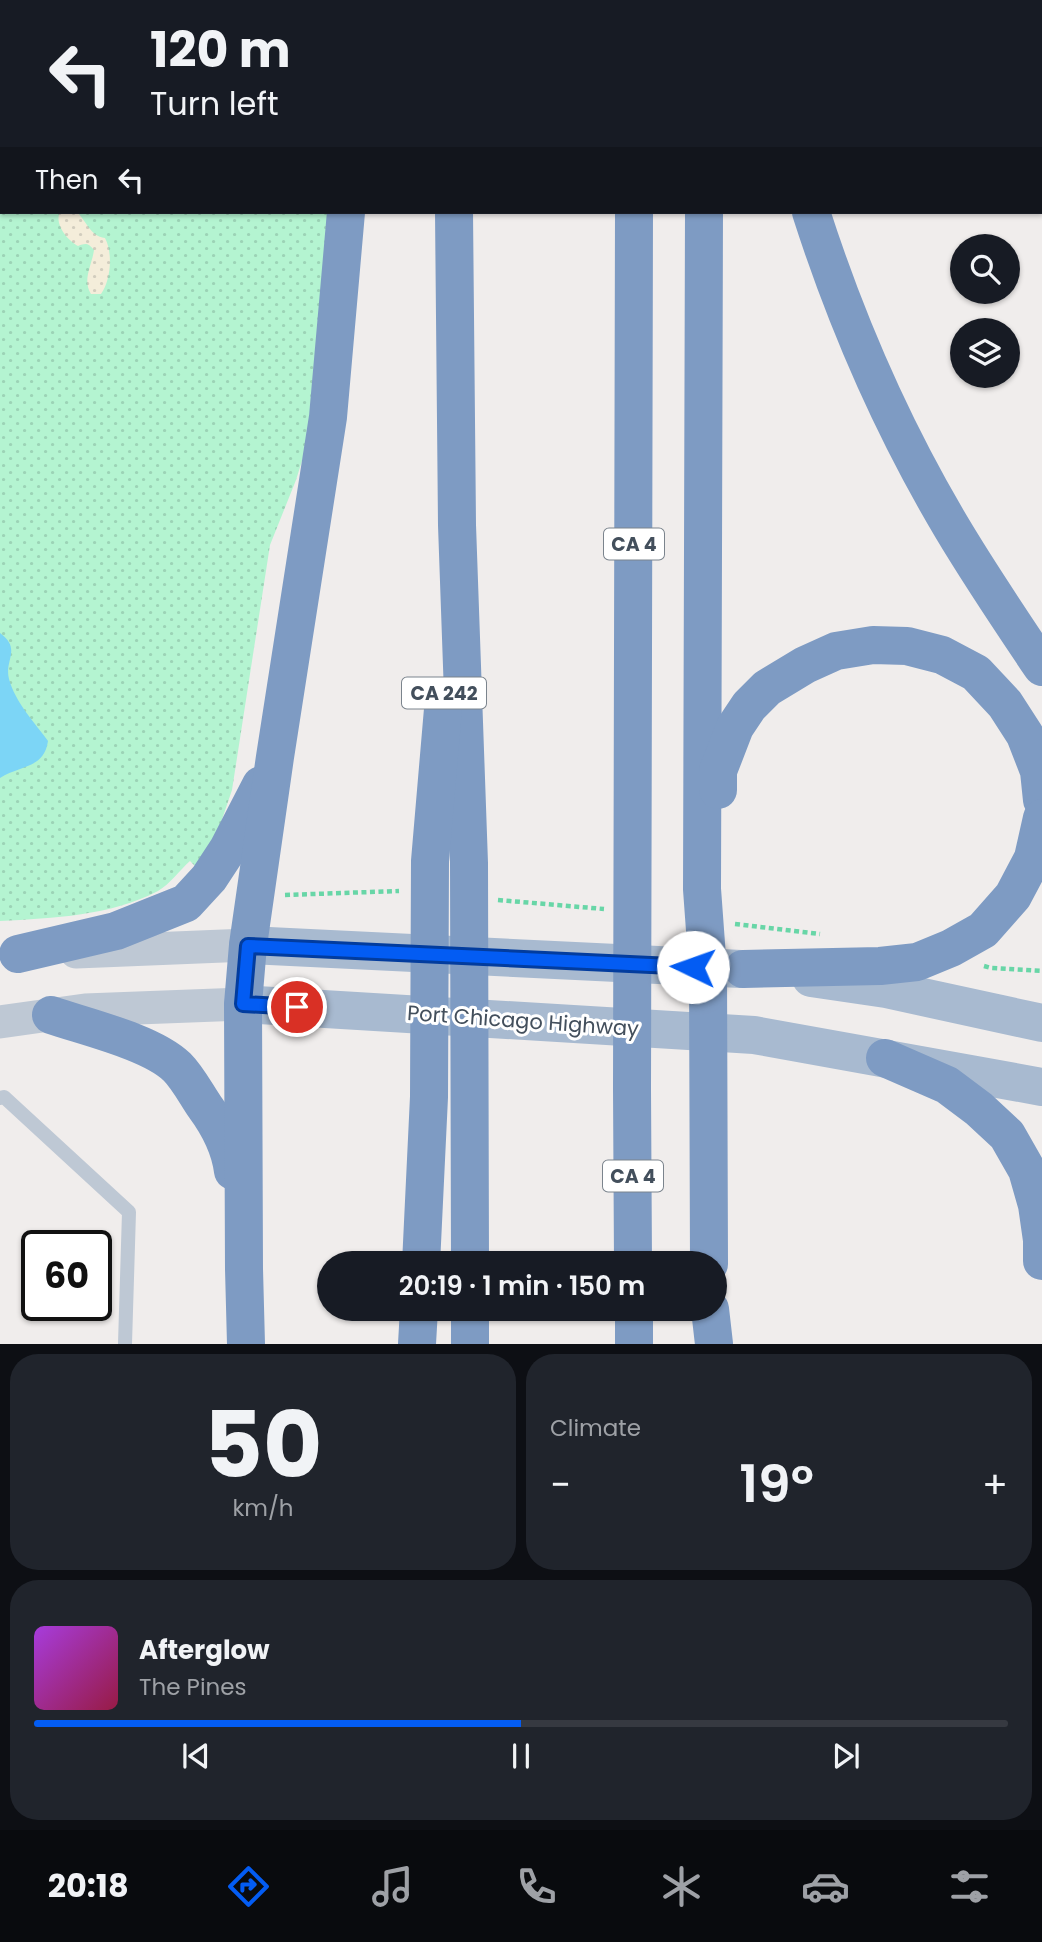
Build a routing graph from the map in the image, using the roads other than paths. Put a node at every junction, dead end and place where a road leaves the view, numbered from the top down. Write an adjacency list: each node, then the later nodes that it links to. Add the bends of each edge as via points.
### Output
1 (346, 214): 8 (highway, via 328,417)
2 (454, 214): 6 (highway)
3 (634, 214): 24 (highway, CA 4)
4 (704, 214): 11 (highway)
5 (812, 214): 7 (highway, via 863,353 905,443 951,526)
6 (457, 525): 22 (highway, CA 242, via 430,861 429,1097); 23 (highway, via 469,863)
7 (1042, 667)
8 (275, 757): 12 (highway); 13 (highway, via 228,849 186,903 116,931)
9 (1042, 800): 11 (highway, via 1039,771 1025,735 1005,704 976,673 942,655 907,646 836,651 767,688 735,727 718,771)
10 (1042, 818): 14 (highway, via 1033,858 1013,896 983,930 951,948 917,961 880,966)
11 (709, 891): 14 (highway)
12 (248, 946): 13 (street); 14 (main road); 15 (highway)
13 (9, 955)
14 (726, 970): 18 (main road, via 886,989); 25 (highway, via 708,1093)
15 (243, 1004): 16 (street, Port Chicago Highway); 19 (main road, Port Chicago Highway, via 754,1035); 27 (highway)
16 (51, 1015): 17 (street, Port Chicago Highway); 27 (highway, via 154,1051 176,1067 218,1125 232,1162)
17 (0, 1022)
18 (1042, 1023)
19 (885, 1058): 20 (main road, Port Chicago Highway); 26 (highway, via 947,1084 1007,1135 1027,1170 1037,1205)
20 (1042, 1087)
21 (0, 1098): 32 (lane, via 129,1212)
22 (422, 1251)
23 (470, 1251)
24 (634, 1251)
25 (709, 1251)
26 (1042, 1261)
27 (244, 1269): 33 (highway)
28 (418, 1321): 34 (highway)
29 (470, 1321): 35 (highway)
30 (634, 1321): 36 (highway)
31 (710, 1321): 37 (highway)
32 (125, 1343)
33 (246, 1343)
34 (417, 1343)
35 (470, 1343)
36 (634, 1343)
37 (711, 1343)

